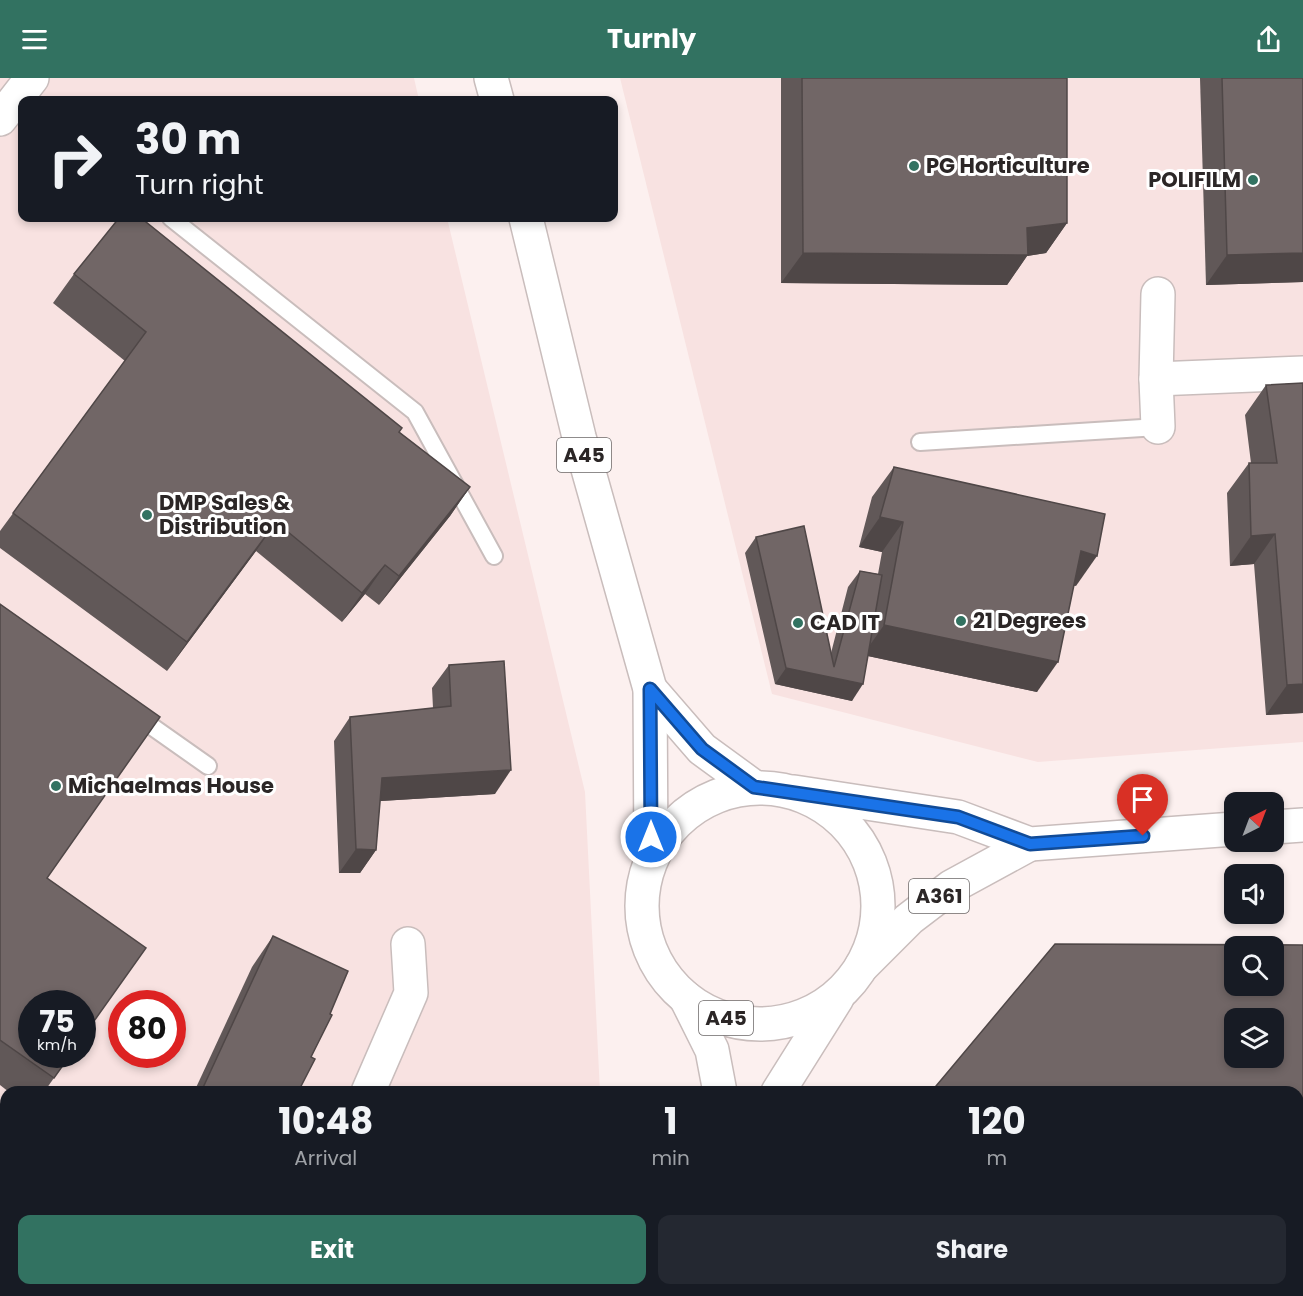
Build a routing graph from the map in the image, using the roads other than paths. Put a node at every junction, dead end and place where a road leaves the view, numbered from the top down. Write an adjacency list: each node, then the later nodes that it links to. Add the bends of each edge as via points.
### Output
1 (491, 78): 2 (main road)
2 (496, 96)
3 (176, 222): 10 (lane, via 415,412)
4 (527, 222): 11 (main road, A45, via 579,437)
5 (1158, 294): 7 (main road)
6 (1303, 373): 7 (main road)
7 (1156, 379): 8 (main road)
8 (1158, 427): 9 (lane)
9 (920, 442)
10 (494, 556)
11 (650, 689): 14 (main road, A45, via 702,749); 20 (main road, A45)
12 (123, 707): 13 (lane)
13 (208, 766)
14 (754, 787): 15 (main road, A45); 20 (main road, A45, via 722,793 692,808 669,830)
15 (794, 792): 19 (main road, A361, via 958,817); 22 (main road, A45, via 826,807 853,832 870,862 878,898 877,921)
16 (1303, 825): 17 (main road)
17 (1284, 826)
18 (1224, 830): 19 (main road, A361)
19 (1030, 844): 22 (main road, A361, via 951,887 909,919)
20 (651, 858): 24 (main road, A45, via 642,895 645,934 660,970)
21 (408, 944): 25 (main road, via 411,993)
22 (862, 966): 23 (main road, A45)
23 (839, 994): 24 (main road, A45, via 812,1013 780,1023 747,1023 715,1015); 27 (main road, A45)
24 (686, 998): 26 (main road, A45, via 712,1050)
25 (371, 1086)
26 (719, 1086)
27 (782, 1086)

